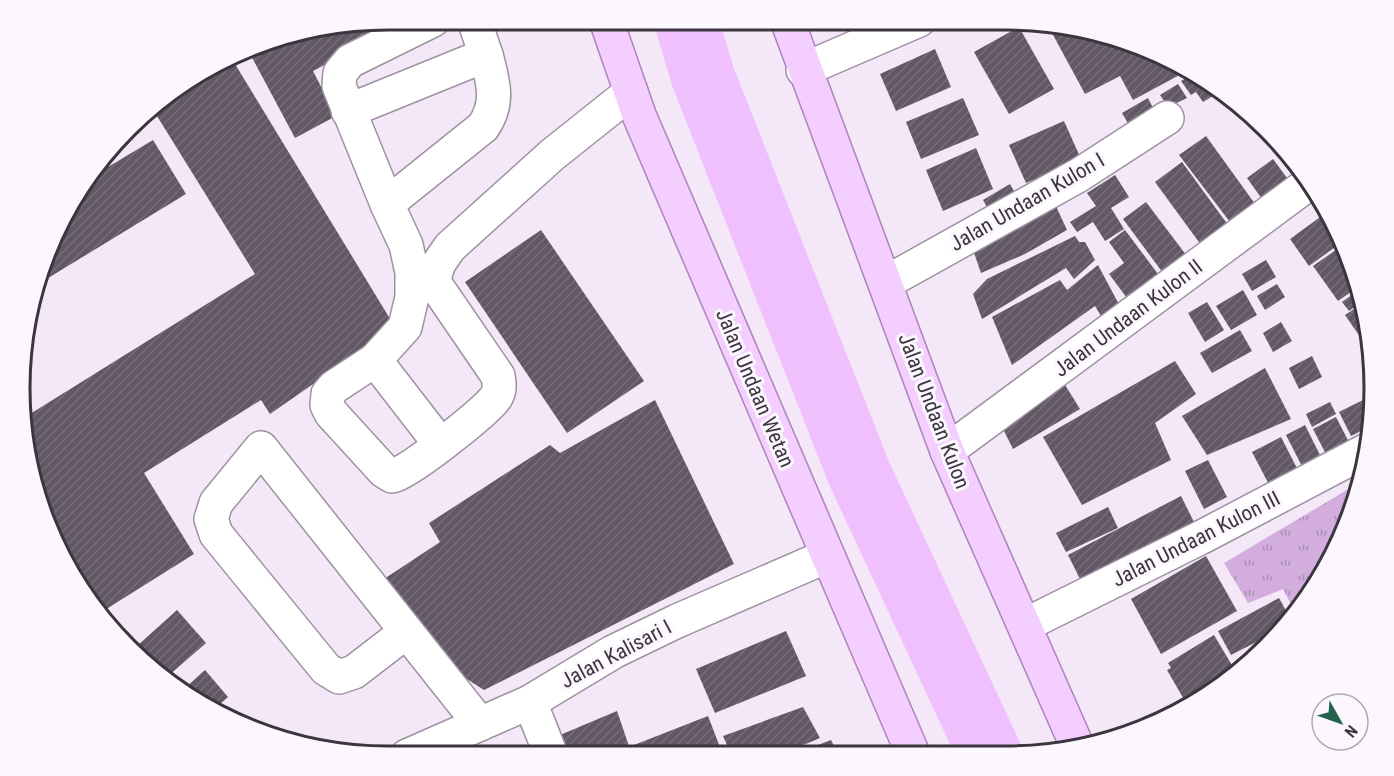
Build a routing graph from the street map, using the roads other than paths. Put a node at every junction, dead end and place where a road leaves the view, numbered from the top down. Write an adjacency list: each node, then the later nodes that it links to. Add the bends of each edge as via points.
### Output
1 (413, 30): 9 (street, via 350,61 340,73 339,86)
2 (477, 30): 6 (street)
3 (609, 30): 8 (main road, Jalan Undaan Wetan)
4 (790, 30): 7 (main road, Jalan Undaan Kulon)
5 (896, 30): 7 (street)
6 (486, 55): 9 (street); 12 (street, via 494,83 494,104 483,127)
7 (804, 70): 14 (main road, Jalan Undaan Kulon)
8 (631, 92): 13 (street, via 552,155); 19 (main road, Jalan Undaan Wetan)
9 (348, 111): 12 (street)
10 (1167, 118): 14 (street, Jalan Undaan Kulon I, via 1079,175)
11 (1303, 188): 17 (street, Jalan Undaan Kulon II)
12 (387, 204): 13 (street)
13 (422, 276): 15 (street, via 405,327); 16 (street, via 498,376 500,389 493,401)
14 (885, 283): 17 (main road, Jalan Undaan Kulon)
15 (375, 360): 16 (street); 16 (street, via 328,394 331,413 392,476 401,474)
16 (440, 444)
17 (947, 451): 20 (main road, Jalan Undaan Kulon)
18 (1358, 455): 20 (street, Jalan Undaan Kulon III)
19 (826, 556): 22 (street, Jalan Kalisari I, via 614,652); 27 (main road, Jalan Undaan Wetan)
20 (1025, 625): 24 (main road, Jalan Undaan Kulon)
21 (406, 632): 21 (street, via 370,586 261,448 216,503 211,519 216,534 326,669 339,677 354,672); 23 (street)
22 (530, 702): 23 (street, Jalan Kalisari I); 26 (street)
23 (480, 724): 25 (street, Jalan Kalisari I)
24 (1074, 739)
25 (429, 746)
26 (547, 746)
27 (909, 746)

